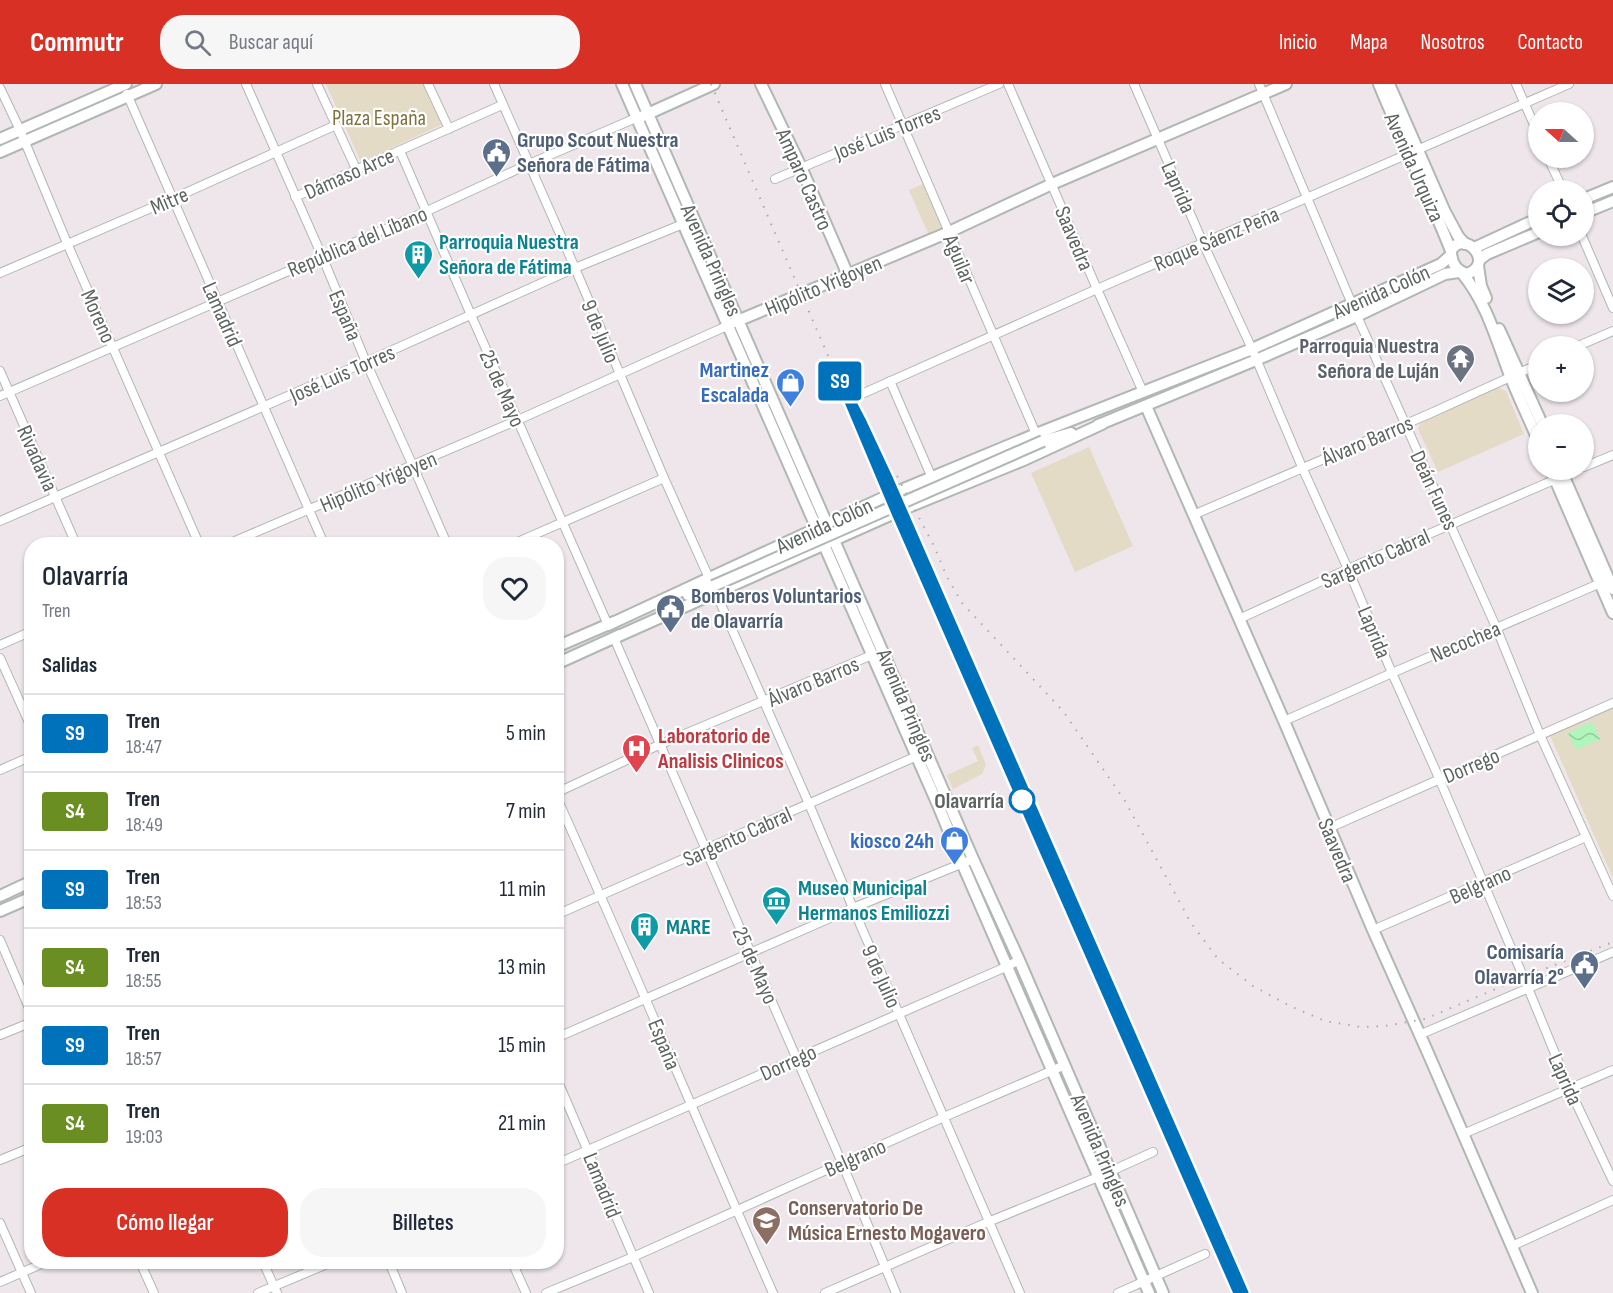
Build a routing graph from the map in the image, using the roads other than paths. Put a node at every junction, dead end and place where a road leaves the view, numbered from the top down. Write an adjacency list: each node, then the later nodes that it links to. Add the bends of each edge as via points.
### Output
1 (124, 84): 22 (street, Lamadrid); 31 (main road)
2 (156, 84): 22 (main road)
3 (246, 84): 38 (street, España)
4 (317, 84): 28 (street)
5 (428, 84): 30 (street)
6 (494, 84): 24 (street, 9 de Julio)
7 (622, 84): 27 (main road, Avenida Pringles)
8 (635, 84): 26 (main road, Avenida Pringles)
9 (714, 84): 26 (main road, República del Líbano)
10 (761, 84): 40 (main road, Amparo Castro)
11 (885, 84): 29 (street, Aguilar)
12 (999, 84): 29 (street, José Luis Torres)
13 (1008, 84): 43 (street, Saavedra)
14 (1134, 84): 33 (street, Laprida)
15 (1286, 84): 21 (main road, Hipólito Yrigoyen)
16 (1379, 84): 36 (main road, Avenida Urquiza)
17 (1389, 84): 36 (main road, Avenida Urquiza)
18 (1516, 84): 23 (street)
19 (1569, 84): 23 (street, Roque Sáenz Peña)
20 (0, 88): 31 (street, Moreno)
21 (1261, 89): 33 (main road, Hipólito Yrigoyen); 48 (street, Deán Funes)
22 (128, 97): 34 (main road); 47 (street, Lamadrid)
23 (1525, 104): 25 (street); 36 (street, Roque Sáenz Peña)
24 (502, 105): 30 (street, Dámaso Arce); 39 (street, 9 de Julio)
25 (1528, 111)
26 (648, 114): 27 (main road, República del Líbano); 73 (main road, Avenida Pringles)
27 (636, 118): 39 (street, República del Líbano); 53 (main road, Avenida Pringles)
28 (336, 125): 38 (street, Mitre); 41 (street)
29 (903, 126): 40 (street, José Luis Torres); 54 (street, Aguilar)
30 (449, 129): 35 (street, Dámaso Arce)
31 (20, 130): 32 (main road); 34 (street, Moreno)
32 (0, 139)
33 (1158, 139): 43 (main road, Hipólito Yrigoyen); 57 (street, Laprida)
34 (25, 141): 37 (main road); 56 (street, Moreno)
35 (400, 151): 41 (street, Dámaso Arce); 51 (street, 25 de Mayo)
36 (1413, 151): 48 (street, Roque Sáenz Peña); 58 (main road, Avenida Urquiza, via 1458,236); 60 (main road, Avenida Urquiza)
37 (0, 152)
38 (276, 153): 46 (street, España); 47 (street, Mitre)
39 (529, 164): 51 (street, República del Líbano); 63 (street, 9 de Julio)
40 (801, 167): 42 (street, José Luis Torres); 66 (main road, Amparo Castro)
41 (357, 171): 46 (street, Dámaso Arce)
42 (775, 179)
43 (1052, 184): 54 (main road, Hipólito Yrigoyen); 67 (street, Saavedra)
44 (1613, 187): 45 (main road)
45 (1594, 195)
46 (295, 197): 61 (street, España)
47 (172, 199): 56 (street, Mitre); 68 (street, Lamadrid)
48 (1307, 199): 57 (street, Roque Sáenz Peña); 69 (street, Deán Funes)
49 (1613, 201): 50 (main road)
50 (1594, 209)
51 (427, 211): 61 (street, República del Líbano); 71 (street, 25 de Mayo)
52 (1528, 222): 58 (main road)
53 (683, 224): 63 (street, José Luis Torres); 73 (main road, Avenida Pringles)
54 (949, 232): 66 (main road, Hipólito Yrigoyen); 75 (street, Aguilar)
55 (1528, 237): 62 (main road, via 1486,254)
56 (67, 243): 65 (street, Mitre); 77 (street, Moreno)
57 (1203, 243): 67 (street, Roque Sáenz Peña); 78 (street, Laprida)
58 (1469, 246): 60 (main road, via 1456,244); 62 (main road, via 1478,253)
59 (1586, 246): 70 (street)
60 (1451, 253): 64 (main road); 69 (main road, Avenida Colón, via 1441,264)
61 (322, 256): 68 (street, República del Líbano); 80 (street, España)
62 (1479, 263): 64 (main road, via 1471,273); 84 (main road, via 1483,293)
63 (575, 268): 71 (street, José Luis Torres); 83 (street, 9 de Julio)
64 (1461, 272): 72 (main road, Avenida Colón, via 1445,274); 84 (main road, via 1482,303)
65 (0, 273)
66 (848, 275): 73 (main road, Hipólito Yrigoyen)
67 (1097, 289): 75 (street, Roque Sáenz Peña); 87 (street, Saavedra)
68 (218, 302): 77 (street, República del Líbano); 91 (street, Lamadrid)
69 (1352, 303): 72 (street, Deán Funes); 78 (main road, Avenida Colón)
70 (1613, 308)
71 (471, 315): 80 (street, José Luis Torres); 94 (street, 25 de Mayo)
72 (1357, 316): 79 (main road, Avenida Colón); 96 (street, Deán Funes)
73 (734, 323): 83 (street, Hipólito Yrigoyen); 113 (main road, Avenida Pringles)
74 (1613, 331): 76 (street)
75 (993, 336): 85 (street, Roque Sáenz Peña); 97 (street, Aguilar)
76 (1594, 339)
77 (113, 348): 86 (street, República del Líbano); 98 (street, Moreno)
78 (1252, 349): 79 (street, Laprida); 87 (main road, Avenida Colón)
79 (1256, 360): 90 (main road, Avenida Colón); 102 (street, Laprida)
80 (366, 362): 91 (street, José Luis Torres); 101 (street, España)
81 (1528, 369): 84 (street, Álvaro Barros)
82 (0, 371): 86 (street, Rivadavia)
83 (620, 375): 94 (street, Hipólito Yrigoyen); 103 (street, 9 de Julio)
84 (1515, 375): 92 (main road); 93 (main road); 96 (street, Álvaro Barros)
85 (890, 381): 88 (street, Roque Sáenz Peña); 104 (street)
86 (9, 392): 89 (street, República del Líbano); 107 (street, Rivadavia)
87 (1143, 392): 97 (main road, Avenida Colón)
88 (864, 393)
89 (0, 396)
90 (1146, 406): 95 (main road, Avenida Colón); 109 (main road, Saavedra)
91 (263, 407): 98 (street, José Luis Torres); 108 (street, Lamadrid)
92 (1529, 414)
93 (1536, 414)
94 (518, 420): 101 (street, Hipólito Yrigoyen); 111 (street, 25 de Mayo)
95 (1102, 424): 97 (main road, Avenida Colón); 120 (main road, Avenida Colón)
96 (1405, 424): 102 (street, Álvaro Barros); 112 (street, Deán Funes)
97 (1040, 437): 104 (main road, Avenida Colón); 123 (main road, Avenida Colón, bridge)
98 (159, 452): 107 (street, José Luis Torres); 115 (street, Moreno)
99 (1613, 455): 100 (street)
100 (1594, 463)
101 (413, 466): 108 (street, Hipólito Yrigoyen); 118 (street, España)
102 (1302, 467): 109 (street, Álvaro Barros); 121 (street, Laprida)
103 (663, 478): 111 (street); 123 (street, 9 de Julio)
104 (932, 478): 113 (main road, Avenida Colón)
105 (1543, 480): 112 (street, Sargento Cabral)
106 (1561, 480): 122 (main road)
107 (56, 497): 110 (street, José Luis Torres); 114 (street, Rivadavia)
108 (309, 511): 116 (street, Hipólito Yrigoyen); 117 (street, Lamadrid)
109 (1193, 515): 125 (main road, Saavedra)
110 (0, 521)
111 (562, 523): 119 (street); 126 (street, 25 de Mayo)
112 (1451, 524): 121 (street, Sargento Cabral); 127 (street, Deán Funes)
113 (823, 526): 120 (main road, Avenida Pringles); 123 (main road, Avenida Colón)
114 (73, 537)
115 (196, 537)
116 (245, 537)
117 (321, 537)
118 (444, 537)
119 (529, 537)
120 (830, 543): 123 (main road, Avenida Colón); 132 (main road, Avenida Pringles); 152 (main road, Avenida Pringles)
121 (1348, 569): 125 (street, Sargento Cabral); 135 (street, Laprida)
122 (1609, 583): 124 (main road); 127 (street, Necochea)
123 (713, 586): 126 (main road, Avenida Colón); 129 (main road, Avenida Colón); 136 (street, 9 de Julio)
124 (1613, 613)
125 (1239, 619): 139 (main road, Saavedra)
126 (608, 625): 130 (main road, Avenida Colón)
127 (1496, 627): 135 (street, Necochea); 140 (street, Deán Funes)
128 (24, 634): 131 (street)
129 (614, 638): 134 (main road, Avenida Colón); 141 (street, 25 de Mayo)
130 (564, 644)
131 (0, 645)
132 (872, 655): 136 (street, Álvaro Barros); 142 (main road, Avenida Pringles)
133 (0, 657): 138 (street)
134 (564, 660)
135 (1392, 673): 139 (street, Necochea); 145 (street, Laprida)
136 (763, 702): 141 (street, Álvaro Barros); 147 (street, 9 de Julio)
137 (1613, 703): 140 (street, Dorrego)
138 (24, 711)
139 (1284, 721): 149 (main road, Saavedra)
140 (1540, 735): 145 (street, Dorrego); 150 (street, Deán Funes)
141 (660, 744): 146 (street, Álvaro Barros); 151 (street, 25 de Mayo)
142 (917, 756): 147 (street, Sargento Cabral); 153 (main road, Avenida Pringles)
143 (24, 760): 144 (street)
144 (0, 770)
145 (1439, 778): 149 (street, Dorrego); 154 (street, Laprida)
146 (564, 791)
147 (809, 804): 151 (street, Sargento Cabral); 160 (street, 9 de Julio)
148 (564, 812): 156 (street, España)
149 (1329, 828): 163 (main road, Saavedra)
150 (1587, 837): 154 (street, Belgrano); 158 (street, Deán Funes)
151 (706, 850): 156 (street, Sargento Cabral); 166 (street, 25 de Mayo)
152 (973, 859): 153 (street); 167 (main road, Avenida Pringles)
153 (962, 863): 160 (street); 168 (main road, Avenida Pringles)
154 (1483, 882): 163 (street, Belgrano); 169 (street, Laprida)
155 (24, 885): 157 (main road)
156 (602, 895): 162 (street, Sargento Cabral); 171 (street, España)
157 (0, 896)
158 (1613, 896)
159 (24, 900): 161 (main road)
160 (853, 908): 166 (street); 172 (street, 9 de Julio)
161 (0, 911)
162 (564, 912)
163 (1373, 930): 176 (main road, Saavedra)
164 (0, 940): 170 (street)
165 (1613, 952): 169 (street)
166 (751, 954): 171 (street); 177 (street, 25 de Mayo)
167 (1019, 960): 168 (street, Dorrego); 178 (main road, Avenida Pringles)
168 (1008, 966): 172 (street, Dorrego); 180 (main road, Avenida Pringles)
169 (1528, 988): 176 (street); 181 (street, Laprida)
170 (24, 996)
171 (647, 998): 174 (street); 183 (street, España)
172 (899, 1014): 177 (street, Dorrego); 184 (street, 9 de Julio)
173 (24, 1025): 175 (street)
174 (564, 1034)
175 (0, 1035)
176 (1419, 1035): 185 (main road, Saavedra)
177 (797, 1058): 183 (street, Dorrego); 191 (street, 25 de Mayo)
178 (1065, 1065): 180 (street, Belgrano); 192 (main road, Avenida Pringles)
179 (1613, 1070): 181 (street)
180 (1053, 1071): 184 (street, Belgrano); 193 (main road, Avenida Pringles)
181 (1569, 1090): 185 (street); 194 (street, Laprida)
182 (564, 1095): 187 (street, Lamadrid)
183 (691, 1106): 187 (street, Dorrego); 196 (street, España)
184 (944, 1117): 191 (street, Belgrano); 198 (street, 9 de Julio)
185 (1463, 1134): 199 (main road, Saavedra)
186 (24, 1150): 189 (street)
187 (589, 1150): 190 (street, Dorrego); 201 (street, Lamadrid)
188 (1153, 1152): 192 (street)
189 (0, 1160)
190 (564, 1161)
191 (842, 1163): 196 (street, Belgrano); 202 (street, 25 de Mayo)
192 (1110, 1172): 193 (street); 210 (main road, Avenida Pringles)
193 (1098, 1178): 198 (street); 212 (main road, Avenida Pringles)
194 (1613, 1181)
195 (1613, 1200): 199 (street)
196 (736, 1210): 201 (street, Belgrano); 221 (street, España)
197 (0, 1222): 209 (street)
198 (988, 1222): 202 (street); 224 (street, 9 de Julio)
199 (1512, 1246): 228 (main road, Saavedra)
200 (1205, 1254): 210 (street)
201 (633, 1257): 219 (street, Belgrano); 220 (street, Lamadrid)
202 (885, 1266): 222 (street); 223 (street, 25 de Mayo)
203 (28, 1269): 209 (street)
204 (143, 1269): 215 (street)
205 (266, 1269): 213 (street)
206 (318, 1269): 213 (street)
207 (392, 1269): 217 (street)
208 (516, 1269): 218 (street)
209 (21, 1272): 211 (street); 214 (street)
210 (1156, 1276): 212 (street); 227 (main road, Avenida Pringles)
211 (0, 1282)
212 (1144, 1282): 225 (street); 226 (main road, Avenida Pringles)
213 (275, 1290): 216 (street)
214 (31, 1293)
215 (154, 1293)
216 (258, 1293)
217 (402, 1293)
218 (526, 1293)
219 (546, 1293)
220 (649, 1293)
221 (773, 1293)
222 (825, 1293)
223 (896, 1293)
224 (1020, 1293)
225 (1118, 1293)
226 (1149, 1293)
227 (1163, 1293)
228 (1532, 1293)

